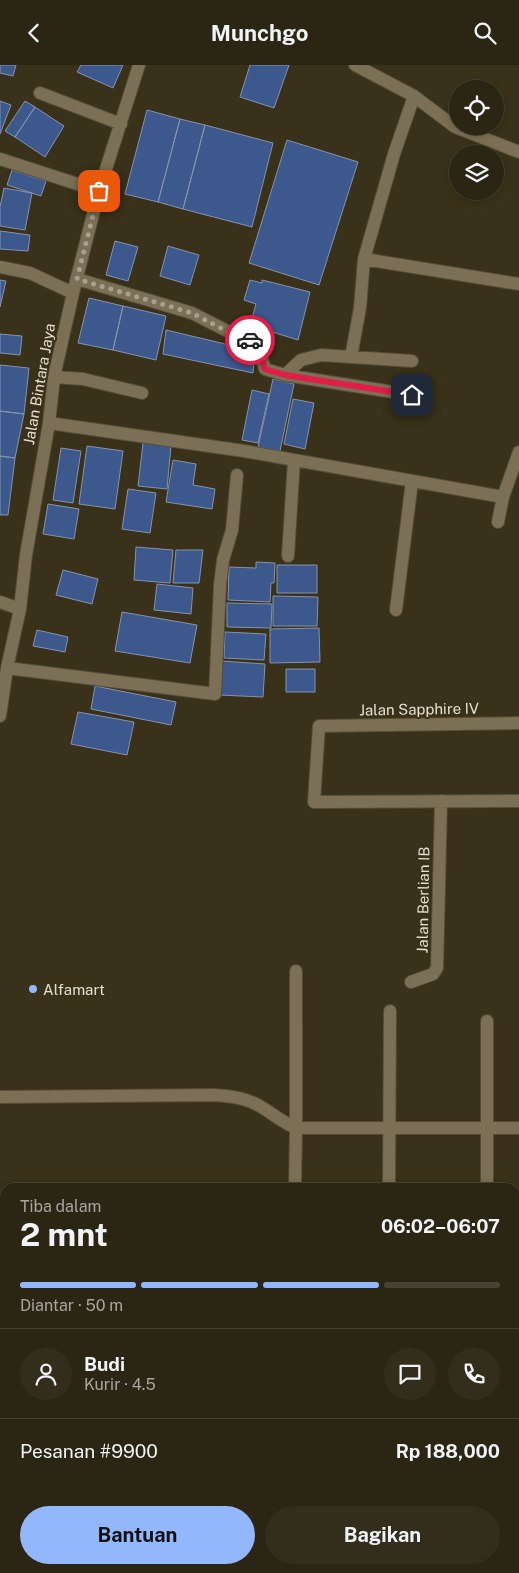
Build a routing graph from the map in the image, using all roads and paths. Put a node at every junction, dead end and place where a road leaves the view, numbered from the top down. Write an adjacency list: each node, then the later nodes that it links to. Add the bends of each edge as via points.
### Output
1 (139, 65): 5 (street, Jalan Bintara Jaya)
2 (354, 65): 4 (street)
3 (40, 93): 5 (street)
4 (414, 96): 6 (street, via 455,127); 9 (street)
5 (121, 124): 8 (street, Jalan Bintara Jaya)
6 (519, 153)
7 (0, 159): 8 (street)
8 (99, 191): 11 (street, Jalan Bintara Jaya)
9 (364, 259): 12 (street); 14 (street)
10 (0, 267): 13 (street, via 30,273)
11 (77, 279): 13 (street, Jalan Bintara Jaya); 16 (street, via 192,313 257,343 265,369)
12 (519, 284)
13 (73, 293): 17 (street, Jalan Bintara Jaya)
14 (351, 357): 15 (street); 16 (street, via 321,355 301,360)
15 (412, 361)
16 (285, 375): 19 (street)
17 (54, 377): 18 (street, via 83,379); 20 (street, Jalan Bintara Jaya)
18 (142, 393)
19 (412, 395)
20 (49, 423): 22 (street); 29 (street, Jalan Bintara Jaya)
21 (519, 452): 25 (street)
22 (294, 460): 24 (street); 27 (street)
23 (237, 475): 31 (street, via 232,530 220,585 214,694)
24 (412, 481): 25 (street); 30 (street)
25 (503, 497): 26 (street)
26 (498, 522)
27 (288, 556)
28 (0, 603): 29 (street)
29 (20, 609): 31 (street, Jalan Bintara Jaya)
30 (396, 610)
31 (7, 668): 32 (street, Jalan Bintara Jaya)
32 (0, 716)
33 (519, 723): 34 (street, Jalan Sapphire IV, via 319,727 314,802)
34 (442, 801): 35 (street); 37 (street, Jalan Berlian IB, via 438,968)
35 (519, 801)
36 (296, 971): 41 (street)
37 (411, 982)
38 (390, 1011): 44 (street)
39 (487, 1021): 42 (street)
40 (0, 1097): 41 (street, via 227,1096 246,1100)
41 (296, 1128): 44 (street); 45 (street)
42 (486, 1128): 43 (street); 44 (street); 47 (street)
43 (519, 1128)
44 (388, 1129): 46 (street)
45 (294, 1183)
46 (389, 1183)
47 (487, 1183)

